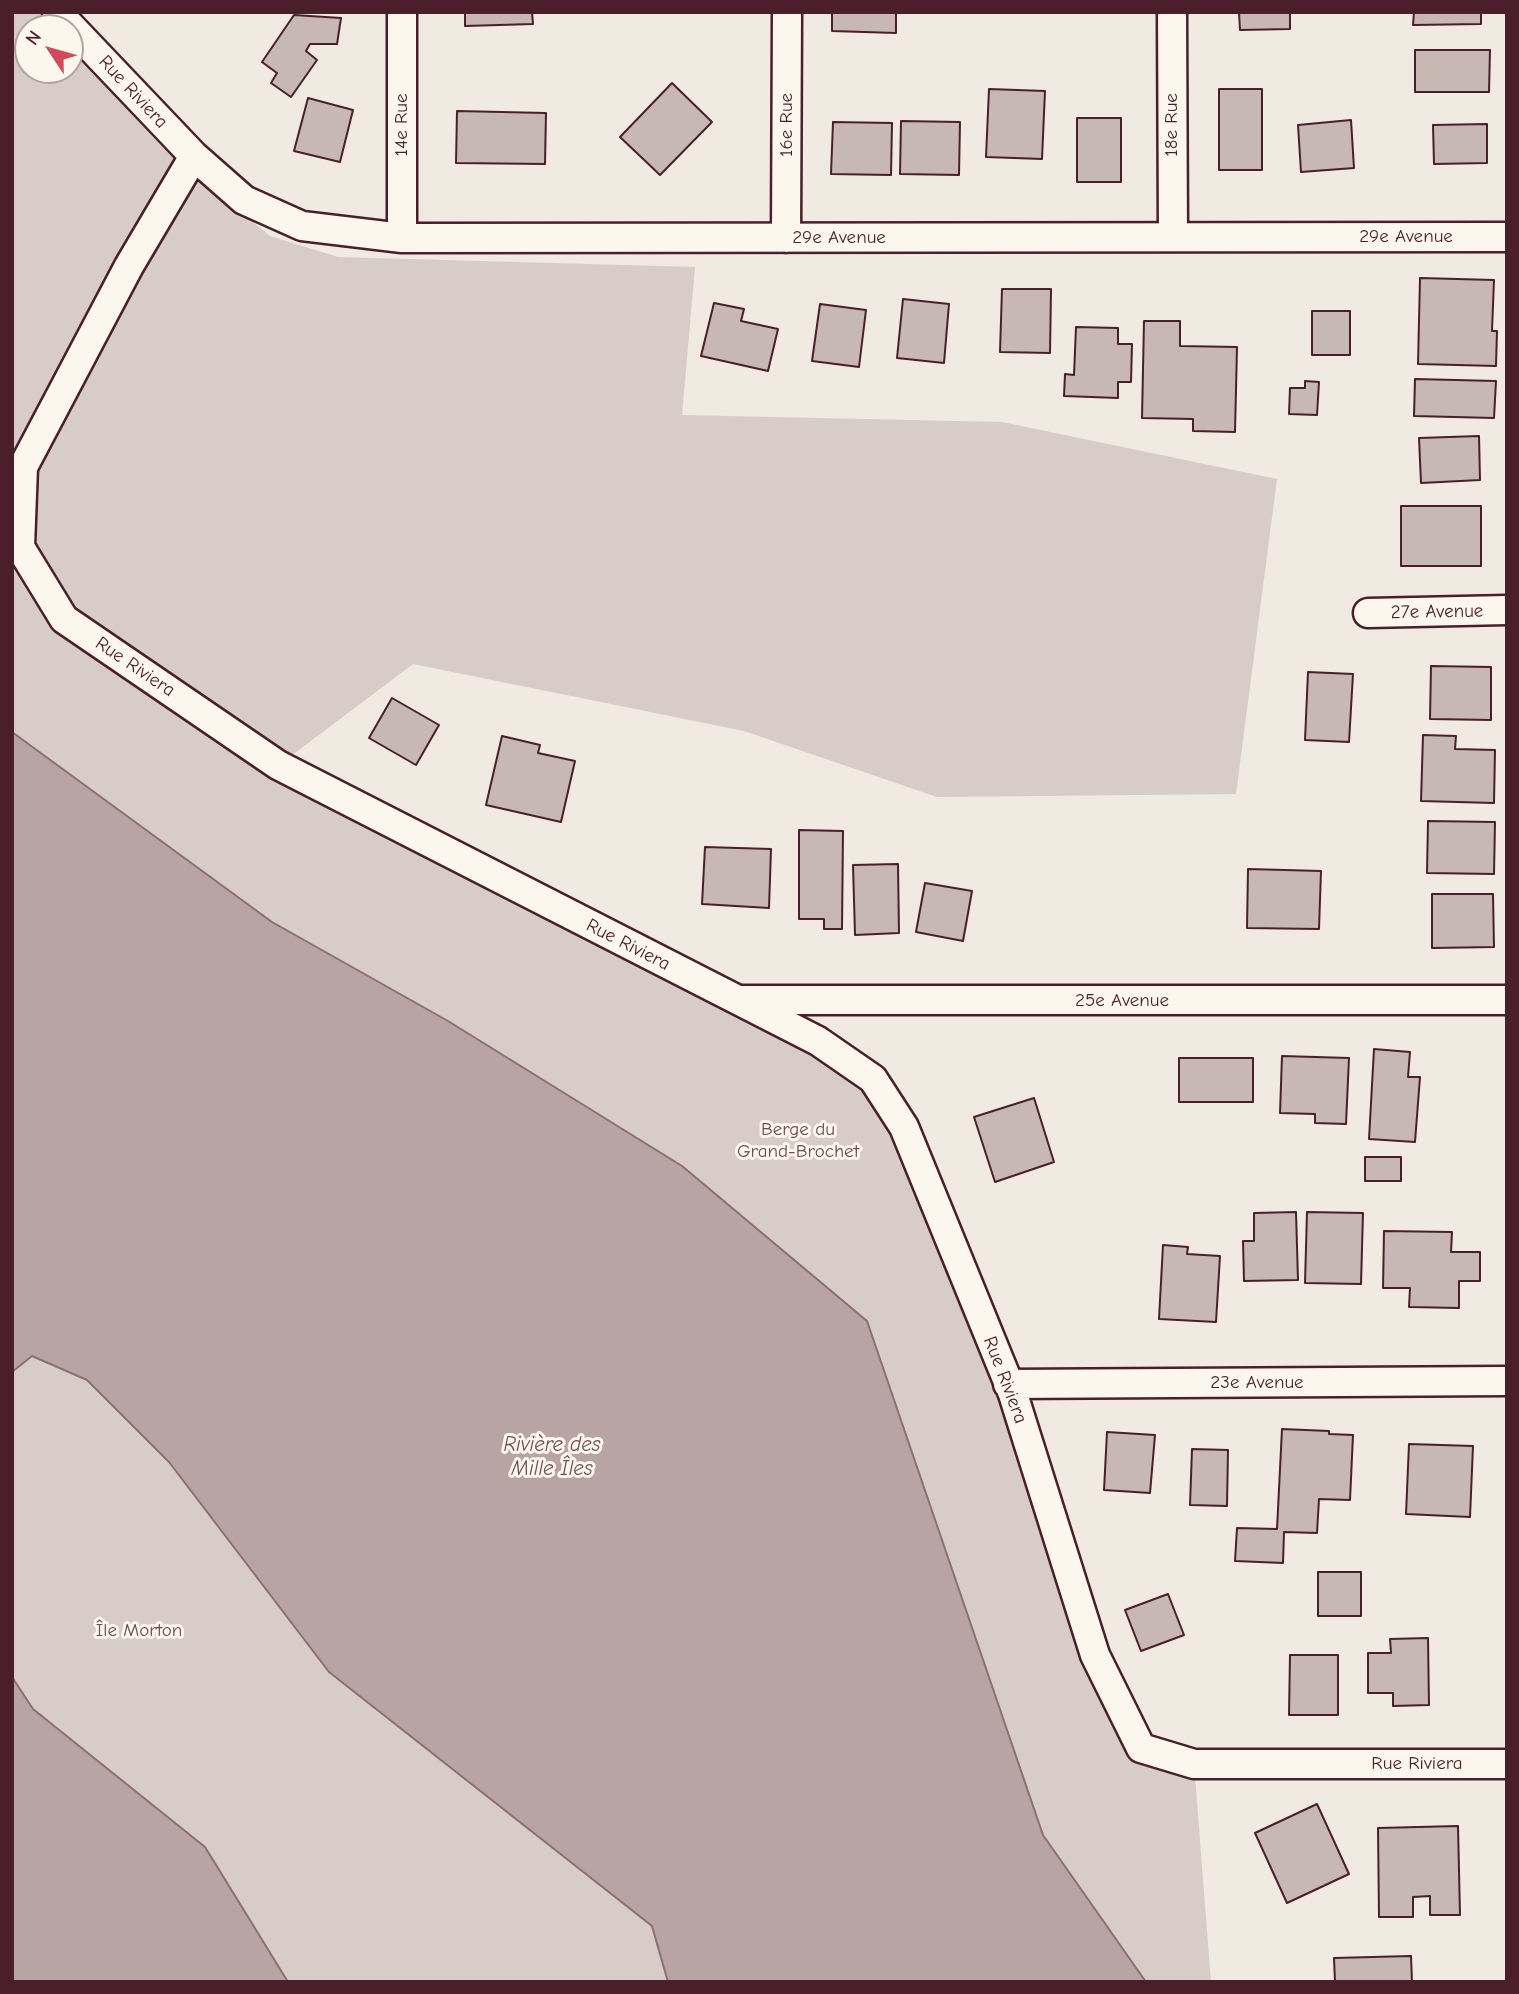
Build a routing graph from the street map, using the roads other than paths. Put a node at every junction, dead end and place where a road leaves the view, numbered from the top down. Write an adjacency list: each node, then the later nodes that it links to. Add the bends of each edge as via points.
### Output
1 (57, 12): 5 (street, Rue Riviera)
2 (402, 12): 8 (street, 14e Rue)
3 (788, 12): 9 (street, 16e Rue)
4 (1172, 12): 6 (street, 18e Rue)
5 (194, 156): 8 (street, 29e Avenue, via 244,200 302,226); 12 (street, Rue Riviera, via 23,467 20,547 64,619 278,765)
6 (1173, 237): 7 (street, 29e Avenue); 9 (street, 29e Avenue)
7 (1507, 237)
8 (402, 238): 9 (street, 29e Avenue)
9 (786, 238)
10 (1507, 610): 11 (street, 27e Avenue)
11 (1367, 613)
12 (737, 1000): 13 (street, 25e Avenue); 15 (street, Rue Riviera, via 818,1041 873,1079 904,1127)
13 (1507, 1000)
14 (1507, 1381): 15 (street, 23e Avenue)
15 (1008, 1384): 16 (street, Rue Riviera, via 1095,1655 1141,1748 1194,1764)
16 (1507, 1764)

